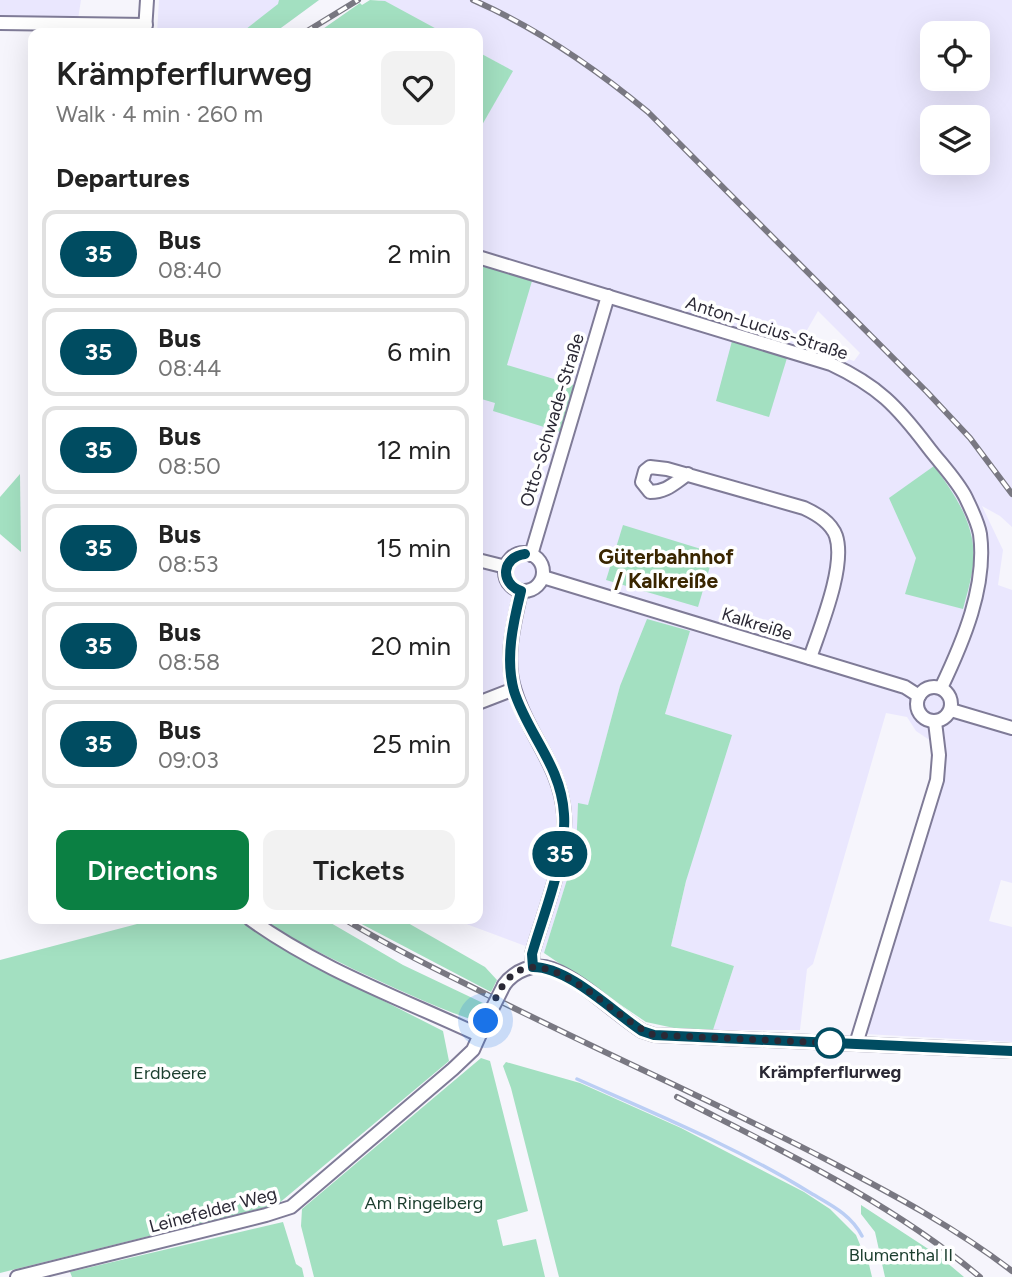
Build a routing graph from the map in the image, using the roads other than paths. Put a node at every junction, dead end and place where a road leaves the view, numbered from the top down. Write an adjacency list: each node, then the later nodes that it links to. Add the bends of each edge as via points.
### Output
1 (147, 0): 4 (street)
2 (0, 23): 3 (street)
3 (122, 28)
4 (146, 28)
5 (483, 258): 6 (street, Anton-Lucius-Straße)
6 (608, 296): 8 (street, Otto-Schwade-Straße); 14 (street, Anton-Lucius-Straße, via 831,364 881,392 907,419 965,496 979,531 978,581 967,626)
7 (688, 474): 13 (street, via 804,508 836,535 838,568)
8 (531, 555): 10 (street, via 513,557); 11 (street, via 540,561)
9 (483, 561): 10 (street)
10 (506, 567): 12 (street, via 510,585)
11 (543, 577): 12 (street, via 537,586); 13 (street, Kalkreiße)
12 (521, 591): 15 (street, via 510,646)
13 (810, 658): 16 (street, Kalkreiße, via 905,687)
14 (941, 688): 16 (street, via 926,689); 18 (street, via 949,695)
15 (514, 689): 17 (street); 22 (street, via 550,760 564,815 562,844 532,954)
16 (919, 696): 19 (street, via 920,714)
17 (483, 701)
18 (951, 710): 19 (street); 20 (street)
19 (935, 722): 24 (street, via 937,780)
20 (1012, 728)
21 (257, 924): 23 (street, via 318,961)
22 (533, 967): 23 (street, Leinefelder Weg, bridge, via 515,973 504,985); 24 (street, via 552,969 654,1035)
23 (479, 1035): 26 (street, Leinefelder Weg, via 473,1050 453,1069 291,1207)
24 (856, 1044): 25 (street)
25 (1012, 1052)
26 (17, 1277)

